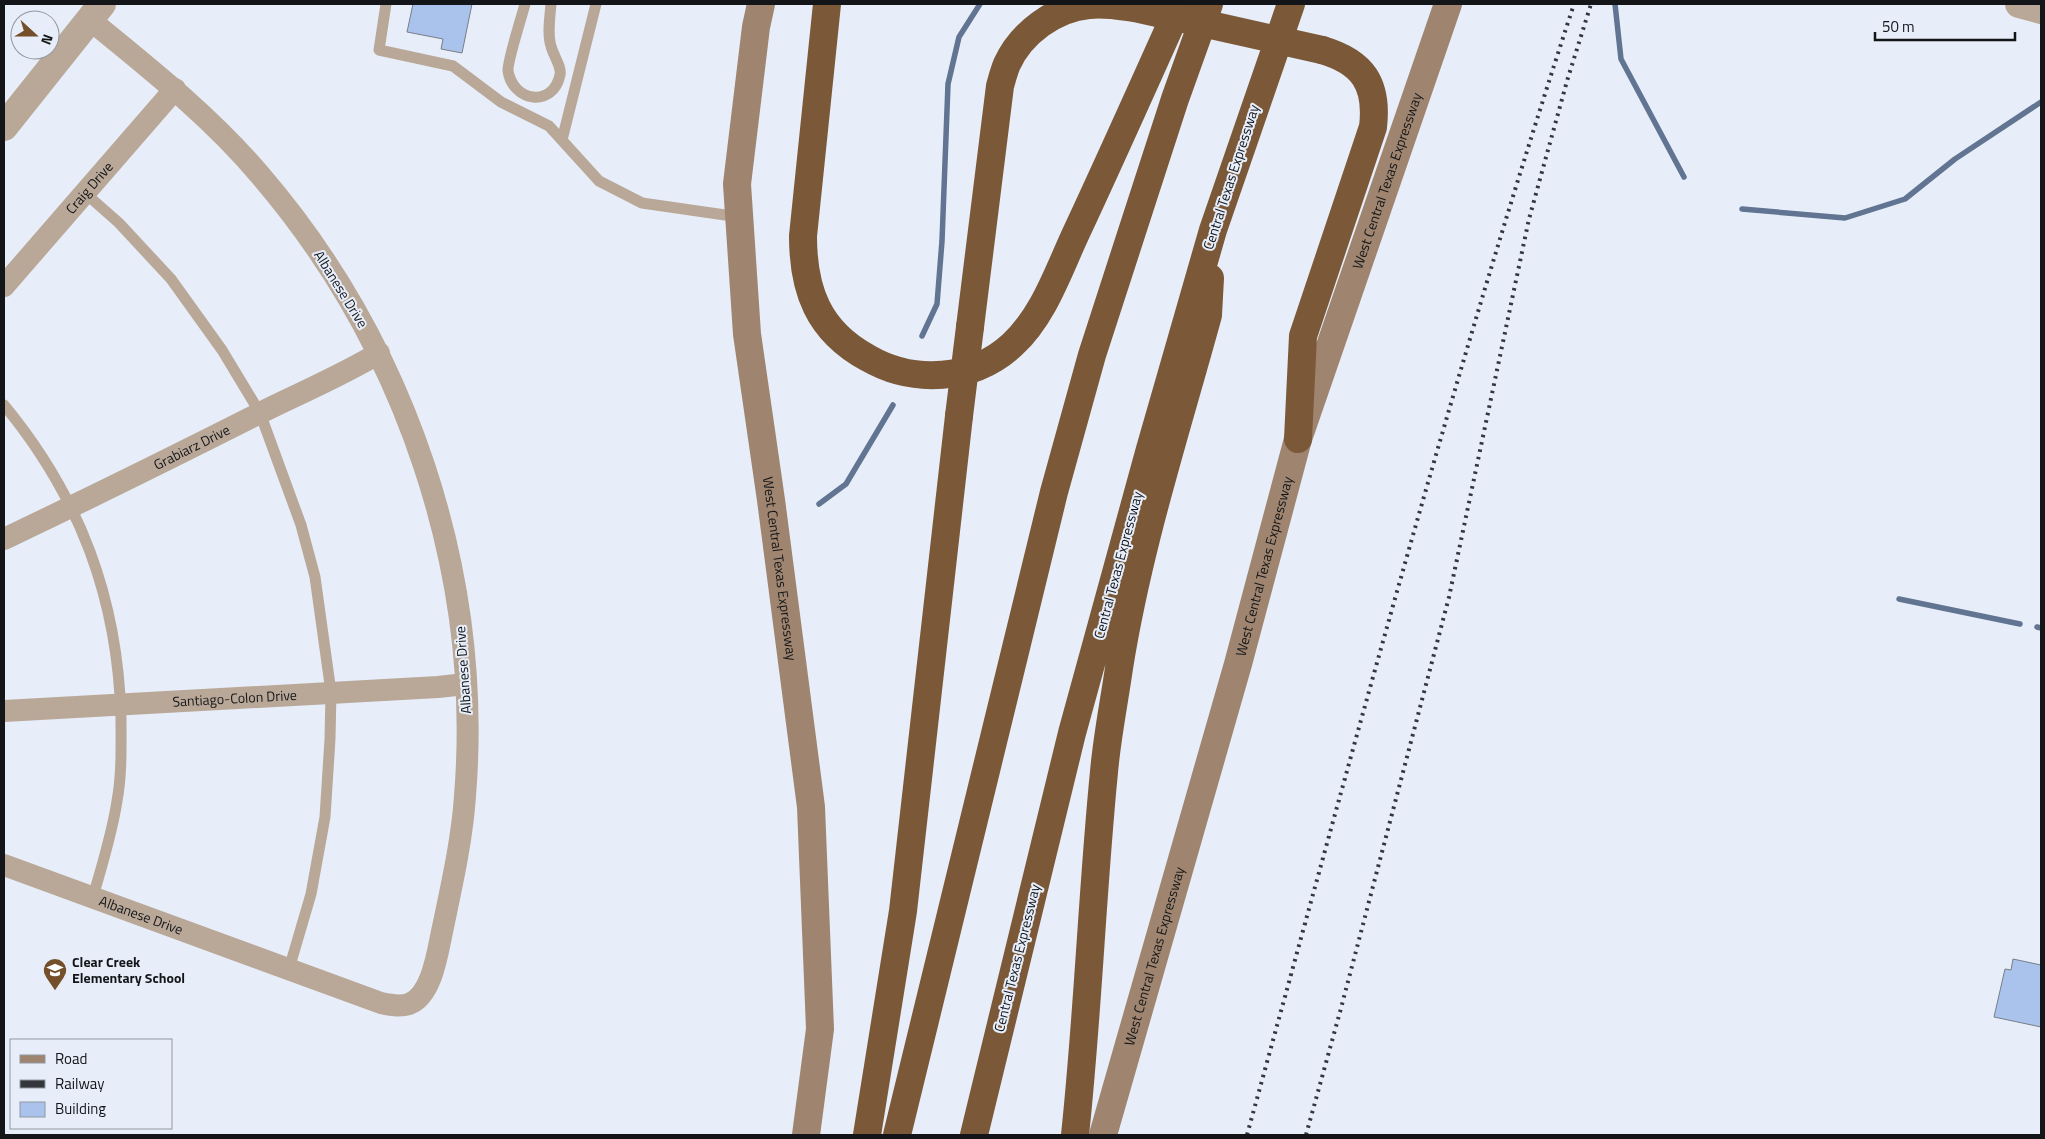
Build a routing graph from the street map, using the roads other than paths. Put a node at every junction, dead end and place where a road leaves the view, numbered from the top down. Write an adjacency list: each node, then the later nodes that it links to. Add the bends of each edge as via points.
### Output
1 (386, 4): 16 (lane, via 379,50 453,66 501,102 549,126)
2 (525, 4): 3 (lane, via 508,70 518,90 529,97 539,98 549,94 557,85 560,72 550,44)
3 (551, 4)
4 (596, 4): 16 (lane)
5 (761, 4): 18 (main road, West Central Texas Expressway, via 737,184)
6 (827, 4): 7 (highway, via 802,236 803,264 809,291 820,313 851,349 900,373 925,376 971,369 993,359 1012,345 1030,324 1095,194)
7 (1180, 4)
8 (1209, 4): 36 (highway, via 1084,382 1054,492)
9 (1290, 4): 19 (highway, Central Texas Expressway)
10 (1448, 4): 24 (main road, West Central Texas Expressway)
11 (2019, 4): 12 (street)
12 (2041, 10)
13 (95, 12): 14 (street, Albanese Drive); 15 (street)
14 (175, 89): 17 (street, Craig Drive); 21 (street, Albanese Drive, via 226,137 293,214 337,277)
15 (4, 127)
16 (562, 140): 18 (lane, via 599,180 642,203)
17 (85, 193): 20 (street, Craig Drive); 23 (lane, via 119,223 171,279 222,350)
18 (740, 217): 34 (main road, West Central Texas Expressway, via 747,334 772,500 811,807 820,1029)
19 (1213, 230): 37 (highway, Central Texas Expressway, via 1072,733); 38 (highway, via 1208,315 1137,570 1119,666 1104,770)
20 (4, 286)
21 (379, 353): 23 (street, Grabiarz Drive); 27 (street, Albanese Drive, via 412,430 445,534 456,589)
22 (4, 405): 25 (lane, via 25,431)
23 (260, 413): 25 (street, Grabiarz Drive); 28 (lane, via 301,526 315,577)
24 (1298, 439): 35 (highway, bridge, via 1303,336 1373,127 1375,108 1364,75 1353,63 1322,50 1111,4 1087,5 1063,12 1040,24 1022,41 1008,63 1000,86 904,902); 39 (main road, West Central Texas Expressway, via 1233,681)
25 (71, 507): 26 (street, Grabiarz Drive); 29 (lane, via 104,591 116,649)
26 (4, 539)
27 (465, 684): 28 (street, Santiago-Colon Drive); 33 (street, Albanese Drive, via 465,799 453,883 425,991 408,1005 396,1006)
28 (332, 692): 29 (street, Santiago-Colon Drive); 33 (lane, via 325,817 311,894)
29 (120, 705): 30 (street, Santiago-Colon Drive); 32 (lane, via 117,800)
30 (4, 711)
31 (4, 865): 32 (street, Albanese Drive)
32 (93, 897): 33 (street, Albanese Drive)
33 (289, 968)
34 (806, 1135)
35 (867, 1135)
36 (897, 1135)
37 (974, 1135)
38 (1075, 1135)
39 (1103, 1135)

